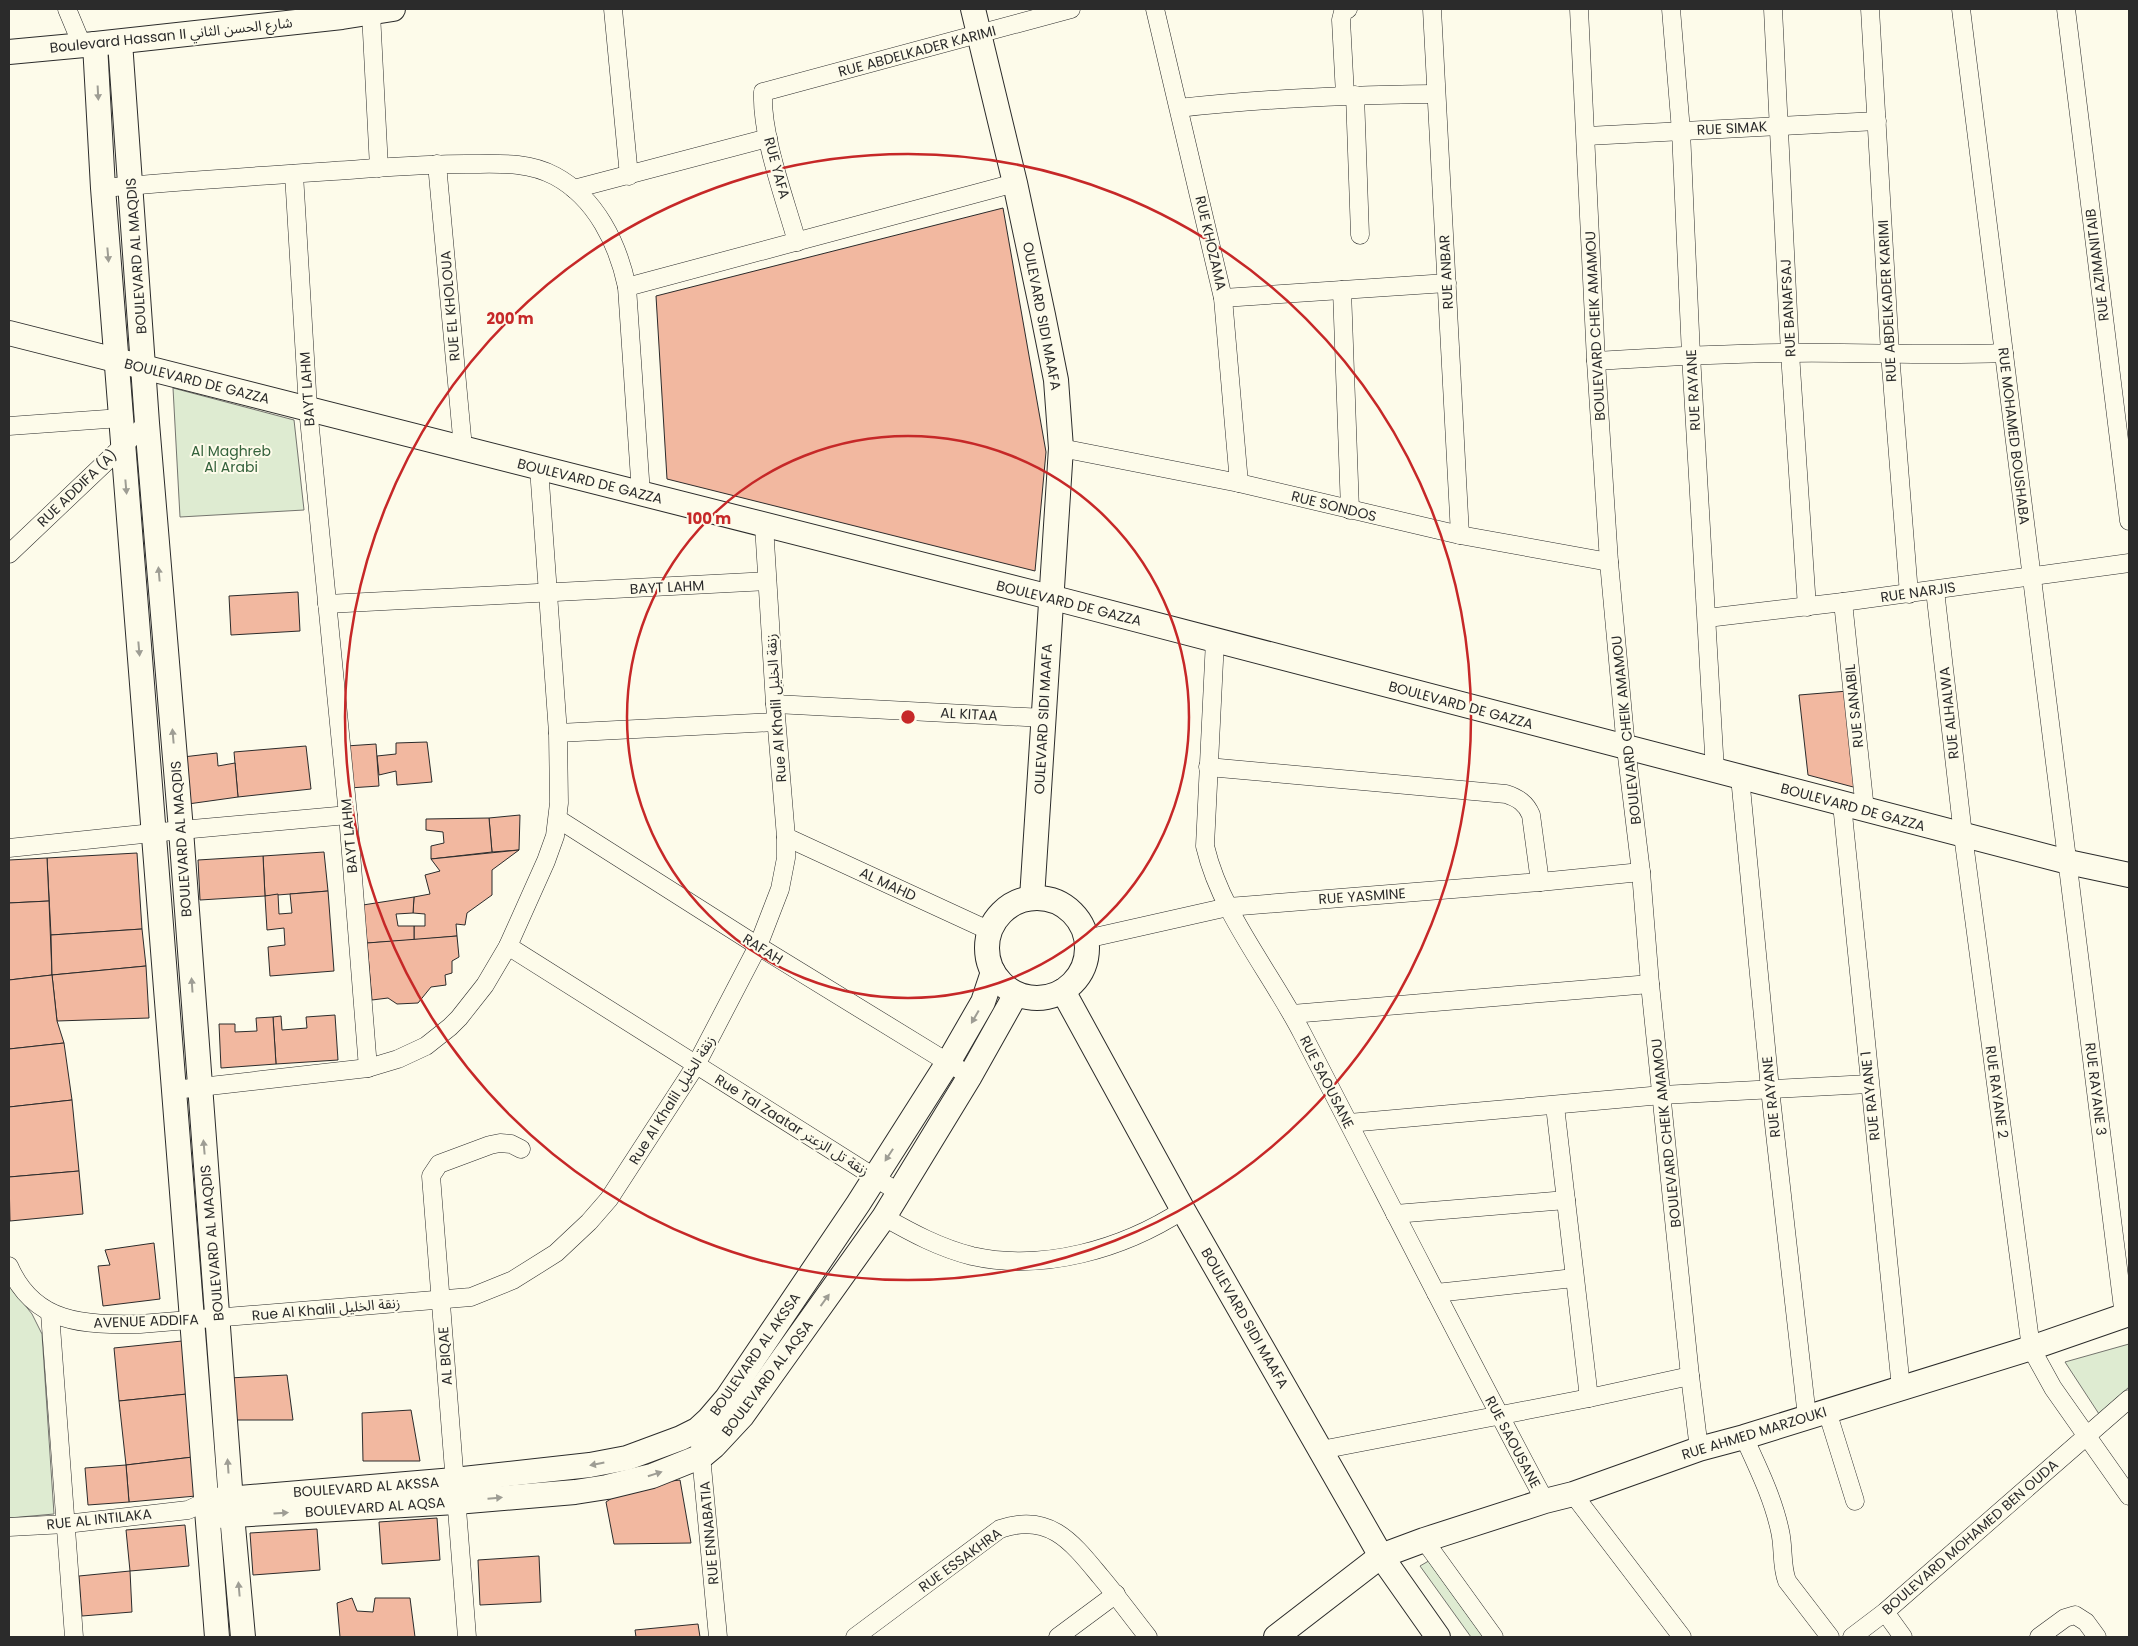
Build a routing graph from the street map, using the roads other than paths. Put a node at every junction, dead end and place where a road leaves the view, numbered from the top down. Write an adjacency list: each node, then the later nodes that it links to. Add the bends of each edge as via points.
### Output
1 (67, 9): 17 (street)
2 (613, 9): 31 (street)
3 (973, 9): 15 (street, OULEVARD SIDI MAAFA)
4 (1070, 9): 15 (street, RUE ABDELKADER KARIMI)
5 (1155, 9): 22 (street, RUE KHOZAMA)
6 (1348, 9): 21 (street, via 1343,12 1341,20)
7 (1432, 9): 20 (street, RUE ANBAR)
8 (1580, 9): 26 (street, BOULEVARD CHEIK AMAMOU)
9 (1671, 9): 25 (street, RUE RAYANE)
10 (1773, 9): 24 (street, RUE BANAFSAJ)
11 (1870, 9): 23 (street, RUE ABDELKADER KARIMI)
12 (1961, 9): 45 (street, RUE MOHAMED BOUSHABA)
13 (2066, 9): 61 (street, RUE AZIMANITAIB)
14 (382, 11): 16 (street, Boulevard Hassan II شارع الحسن الثاني); 29 (street)
15 (978, 34): 19 (street, RUE ABDELKADER KARIMI); 32 (street, OULEVARD SIDI MAAFA)
16 (120, 42): 17 (street, Boulevard Hassan II شارع الحسن الثاني); 33 (street, BOULEVARD AL MAQDIS)
17 (88, 45): 18 (street, Boulevard Hassan II شارع الحسن الثاني); 34 (street, BOULEVARD AL MAQDIS, one-way to 34)
18 (9, 52)
19 (763, 92): 27 (street, RUE YAFA)
20 (1436, 94): 21 (street); 38 (street, RUE ANBAR)
21 (1350, 95): 22 (street, via 1249,100); 36 (street)
22 (1179, 108): 41 (street, RUE KHOZAMA)
23 (1877, 121): 24 (street, RUE SIMAK); 44 (street, RUE ABDELKADER KARIMI)
24 (1780, 126): 25 (street, RUE SIMAK); 43 (street, RUE BANAFSAJ)
25 (1681, 131): 26 (street, RUE SIMAK); 46 (street, RUE RAYANE)
26 (1587, 136): 48 (street, BOULEVARD CHEIK AMAMOU)
27 (768, 138): 31 (street); 37 (street, RUE YAFA)
28 (436, 164): 29 (street); 35 (street, via 530,166 556,176); 55 (street, RUE EL KHOLOUA)
29 (379, 168): 30 (street)
30 (294, 174): 33 (street); 50 (street, BAYT LAHM)
31 (629, 176): 35 (street)
32 (1016, 183): 37 (street); 56 (street, OULEVARD SIDI MAAFA, via 1056,380)
33 (132, 186): 34 (street); 49 (street, BOULEVARD AL MAQDIS)
34 (103, 188): 47 (street, BOULEVARD AL MAQDIS, one-way to 47)
35 (574, 189): 39 (street, via 607,230 620,258)
36 (1360, 235)
37 (798, 242): 39 (street)
38 (1447, 283): 40 (street); 63 (street, RUE ANBAR)
39 (627, 287): 59 (street)
40 (1342, 290): 41 (street); 60 (street)
41 (1223, 298): 58 (street, RUE KHOZAMA)
42 (9, 333): 47 (street, BOULEVARD DE GAZZA)
43 (1790, 353): 44 (street); 46 (street); 75 (street, RUE BANAFSAJ)
44 (1890, 353): 45 (street); 71 (street, RUE ABDELKADER KARIMI)
45 (2004, 353): 67 (street, RUE MOHAMED BOUSHABA)
46 (1691, 355): 48 (street); 76 (street, RUE RAYANE)
47 (117, 361): 49 (street, BOULEVARD DE GAZZA); 51 (street, BOULEVARD AL MAQDIS)
48 (1596, 361): 65 (street, BOULEVARD CHEIK AMAMOU)
49 (143, 368): 50 (street, BOULEVARD DE GAZZA); 52 (street, BOULEVARD AL MAQDIS)
50 (308, 408): 55 (street, BOULEVARD DE GAZZA); 74 (street, BAYT LAHM)
51 (121, 418): 53 (street); 54 (street, BOULEVARD AL MAQDIS)
52 (147, 424): 54 (street, RUE ADDIFA (A)); 90 (street, BOULEVARD AL MAQDIS, one-way to 52)
53 (9, 426)
54 (123, 445): 64 (street, RUE ADDIFA (A)); 91 (street, BOULEVARD AL MAQDIS, one-way to 91)
55 (463, 448): 57 (street, BOULEVARD DE GAZZA)
56 (1061, 448): 58 (street, RUE SONDOS); 72 (street, OULEVARD SIDI MAAFA)
57 (540, 468): 59 (street, BOULEVARD DE GAZZA); 70 (street)
58 (1239, 483): 60 (street, RUE SONDOS)
59 (641, 494): 62 (street, BOULEVARD DE GAZZA)
60 (1350, 510): 63 (street, RUE SONDOS)
61 (2129, 521)
62 (764, 525): 68 (street, Rue Al Khalil زنقة الخليل); 72 (street, BOULEVARD DE GAZZA)
63 (1460, 535): 65 (street, RUE SONDOS)
64 (9, 554)
65 (1608, 562): 82 (street, BOULEVARD CHEIK AMAMOU)
66 (2129, 563): 67 (street, RUE NARJIS)
67 (2032, 578): 69 (street, RUE NARJIS); 95 (street, RUE MOHAMED BOUSHABA)
68 (767, 581): 70 (street, BAYT LAHM); 78 (street, Rue Al Khalil زنقة الخليل)
69 (1935, 590): 71 (street, RUE NARJIS); 92 (street, RUE ALHALWA)
70 (547, 593): 74 (street, BAYT LAHM); 81 (street)
71 (1909, 594): 73 (street, RUE NARJIS)
72 (1050, 597): 77 (street, BOULEVARD DE GAZZA); 79 (street, OULEVARD SIDI MAAFA)
73 (1843, 602): 75 (street, RUE NARJIS); 87 (street, RUE SANABIL)
74 (328, 604): 88 (street, BAYT LAHM)
75 (1807, 607): 76 (street, RUE NARJIS)
76 (1707, 618): 84 (street, RUE RAYANE)
77 (1215, 640): 82 (street, BOULEVARD DE GAZZA); 83 (street, RUE SAOUSANE)
78 (775, 704): 79 (street, AL KITAA); 80 (street, Rue Al Khalil زنقة الخليل)
79 (1044, 718): 99 (street, OULEVARD SIDI MAAFA)
80 (776, 722): 81 (street); 93 (street, Rue Al Khalil زنقة الخليل)
81 (558, 733): 89 (street)
82 (1626, 748): 84 (street, BOULEVARD DE GAZZA); 96 (street, BOULEVARD CHEIK AMAMOU)
83 (1208, 767): 98 (street, via 1515,797 1528,807 1531,815); 100 (street, RUE SAOUSANE, via 1205,846)
84 (1715, 771): 85 (street, BOULEVARD DE GAZZA)
85 (1740, 777): 86 (street, BOULEVARD DE GAZZA); 116 (street, RUE RAYANE)
86 (1842, 804): 87 (street, BOULEVARD DE GAZZA); 114 (street, RUE RAYANE 1)
87 (1865, 810): 92 (street, BOULEVARD DE GAZZA)
88 (348, 815): 90 (street); 112 (street, BAYT LAHM)
89 (558, 819): 103 (street, via 546,861); 104 (street, RAFAH)
90 (181, 830): 91 (street); 115 (street, BOULEVARD AL MAQDIS, one-way to 90)
91 (154, 833): 94 (street); 117 (street, BOULEVARD AL MAQDIS)
92 (1963, 835): 95 (street, BOULEVARD DE GAZZA); 136 (street, RUE RAYANE 2)
93 (786, 837): 101 (street, AL MAHD); 104 (street, Rue Al Khalil زنقة الخليل, via 780,889)
94 (9, 848)
95 (2068, 862): 97 (street, BOULEVARD DE GAZZA); 133 (street, RUE RAYANE 3)
96 (1641, 872): 98 (street, RUE YASMINE); 106 (street, BOULEVARD CHEIK AMAMOU)
97 (2129, 875)
98 (1540, 882): 100 (street, RUE YASMINE)
99 (1032, 898): 101 (street, via 1006,909); 102 (street, via 1047,899 1067,908 1082,925)
100 (1228, 907): 102 (street, RUE YASMINE); 109 (street, RUE SAOUSANE)
101 (990, 931): 105 (street, via 987,947)
102 (1086, 939): 107 (street, via 1084,965 1076,980)
103 (508, 946): 111 (street, Rue Tal Zaatar زنقة تل الزعتر); 112 (street, via 485,985 450,1027 426,1046)
104 (758, 946): 110 (street, RAFAH); 111 (street, Rue Al Khalil زنقة الخليل)
105 (993, 972): 108 (street); 110 (street, BOULEVARD AL AKSSA, one-way to 110, via 984,1002)
106 (1650, 984): 109 (street); 118 (street, BOULEVARD CHEIK AMAMOU)
107 (1063, 991): 108 (street, via 1043,998); 125 (street, BOULEVARD SIDI MAAFA)
108 (1016, 994): 113 (street, BOULEVARD AL AQSA)
109 (1292, 1014): 120 (street, RUE SAOUSANE)
110 (949, 1061): 113 (street, RAFAH); 122 (street, BOULEVARD AL AKSSA, one-way to 122)
111 (696, 1065): 122 (street, Rue Tal Zaatar زنقة تل الزعتر); 131 (street, Rue Al Khalil زنقة الخليل, via 609,1199 571,1240 513,1280 471,1297)
112 (368, 1068): 115 (street)
113 (970, 1076): 123 (street, BOULEVARD AL AQSA)
114 (1869, 1084): 116 (street); 138 (street, RUE RAYANE 1)
115 (200, 1088): 117 (street); 134 (street, BOULEVARD AL MAQDIS, one-way to 115)
116 (1770, 1089): 118 (street); 141 (street, RUE RAYANE)
117 (174, 1090): 135 (street, BOULEVARD AL MAQDIS)
118 (1662, 1095): 119 (street); 137 (street, BOULEVARD CHEIK AMAMOU)
119 (1555, 1106): 120 (street); 124 (street)
120 (1348, 1123): 126 (street, RUE SAOUSANE)
121 (521, 1149): 131 (street, AL BIQAE, via 511,1144 490,1145 439,1164 434,1169 430,1184)
122 (875, 1176): 123 (street, Rue Tal Zaatar زنقة تل الزعتر); 143 (street, BOULEVARD AL AKSSA, via 727,1398)
123 (898, 1192): 127 (street, BOULEVARD AL AQSA)
124 (1566, 1200): 126 (street); 129 (street)
125 (1183, 1210): 127 (street, via 1150,1230 1098,1249 1063,1257 1025,1260 989,1259 954,1250 920,1237); 147 (street, BOULEVARD SIDI MAAFA)
126 (1395, 1214): 130 (street, RUE SAOUSANE)
127 (884, 1217): 148 (street, BOULEVARD AL AQSA, one-way to 127, via 742,1416)
128 (9, 1266): 132 (street, AVENUE ADDIFA, via 27,1297)
129 (1574, 1278): 130 (street); 139 (street)
130 (1436, 1293): 142 (street, RUE SAOUSANE)
131 (441, 1300): 134 (street, Rue Al Khalil زنقة الخليل); 149 (street, AL BIQAE)
132 (50, 1313): 135 (street, AVENUE ADDIFA, via 91,1324); 156 (street)
133 (2127, 1315): 136 (street, RUE AHMED MARZOUKI)
134 (218, 1318): 135 (street, AVENUE ADDIFA); 154 (street, BOULEVARD AL MAQDIS, one-way to 134)
135 (192, 1320): 155 (street, BOULEVARD AL MAQDIS)
136 (2031, 1348): 138 (street, RUE AHMED MARZOUKI); 144 (street, via 2053,1388)
137 (1690, 1376): 139 (street); 146 (street, BOULEVARD CHEIK AMAMOU)
138 (1901, 1388): 141 (street, RUE AHMED MARZOUKI)
139 (1589, 1398): 142 (street)
140 (2129, 1399): 144 (street, BOULEVARD MOHAMED BEN OUDA)
141 (1817, 1414): 145 (street, RUE AHMED MARZOUKI); 153 (street, RUE RAYANE)
142 (1499, 1416): 147 (street); 152 (street, RUE SAOUSANE)
143 (697, 1430): 148 (street, RUE ENNABATIA); 149 (street, BOULEVARD AL AKSSA, one-way to 149, via 647,1452)
144 (2086, 1436): 151 (street); 161 (street, BOULEVARD MOHAMED BEN OUDA)
145 (1744, 1437): 146 (street, RUE AHMED MARZOUKI); 174 (street, via 1774,1506 1787,1581)
146 (1699, 1449): 150 (street, RUE AHMED MARZOUKI)
147 (1321, 1450): 159 (street, BOULEVARD SIDI MAAFA)
148 (702, 1456): 149 (street, BOULEVARD AL AQSA, one-way to 148, via 600,1488 652,1476); 167 (street, RUE ENNABATIA)
149 (455, 1491): 154 (street, BOULEVARD AL AQSA); 166 (street, AL BIQAE)
150 (1574, 1494): 152 (street, RUE AHMED MARZOUKI); 173 (street)
151 (2129, 1496)
152 (1544, 1501): 158 (street, RUE AHMED MARZOUKI)
153 (1855, 1501)
154 (231, 1506): 155 (street, BOULEVARD AL AQSA); 165 (street, BOULEVARD AL MAQDIS, one-way to 154)
155 (200, 1509): 156 (street, RUE AL INTILAKA); 164 (street, BOULEVARD AL MAQDIS)
156 (66, 1524): 157 (street, RUE AL INTILAKA); 163 (street)
157 (9, 1527)
158 (1424, 1540): 159 (street, RUE AHMED MARZOUKI); 172 (street)
159 (1381, 1556): 162 (street, BOULEVARD SIDI MAAFA); 171 (street, RUE AHMED MARZOUKI)
160 (1116, 1594): 168 (street, RUE ESSAKHRA, via 1068,1540 1042,1526 1014,1525 990,1536); 169 (street); 170 (street, RUE ESSAKHRA)
161 (1885, 1612): 175 (street, BOULEVARD MOHAMED BEN OUDA); 176 (street)
162 (1430, 1634)
163 (74, 1637)
164 (217, 1637)
165 (243, 1637)
166 (467, 1637)
167 (718, 1637)
168 (855, 1637)
169 (1058, 1637)
170 (1148, 1637)
171 (1276, 1637)
172 (1494, 1637)
173 (1682, 1637)
174 (1830, 1637)
175 (1852, 1637)
176 (1903, 1637)
177 (2039, 1637): 178 (street, via 2076,1614)
178 (2097, 1637)

